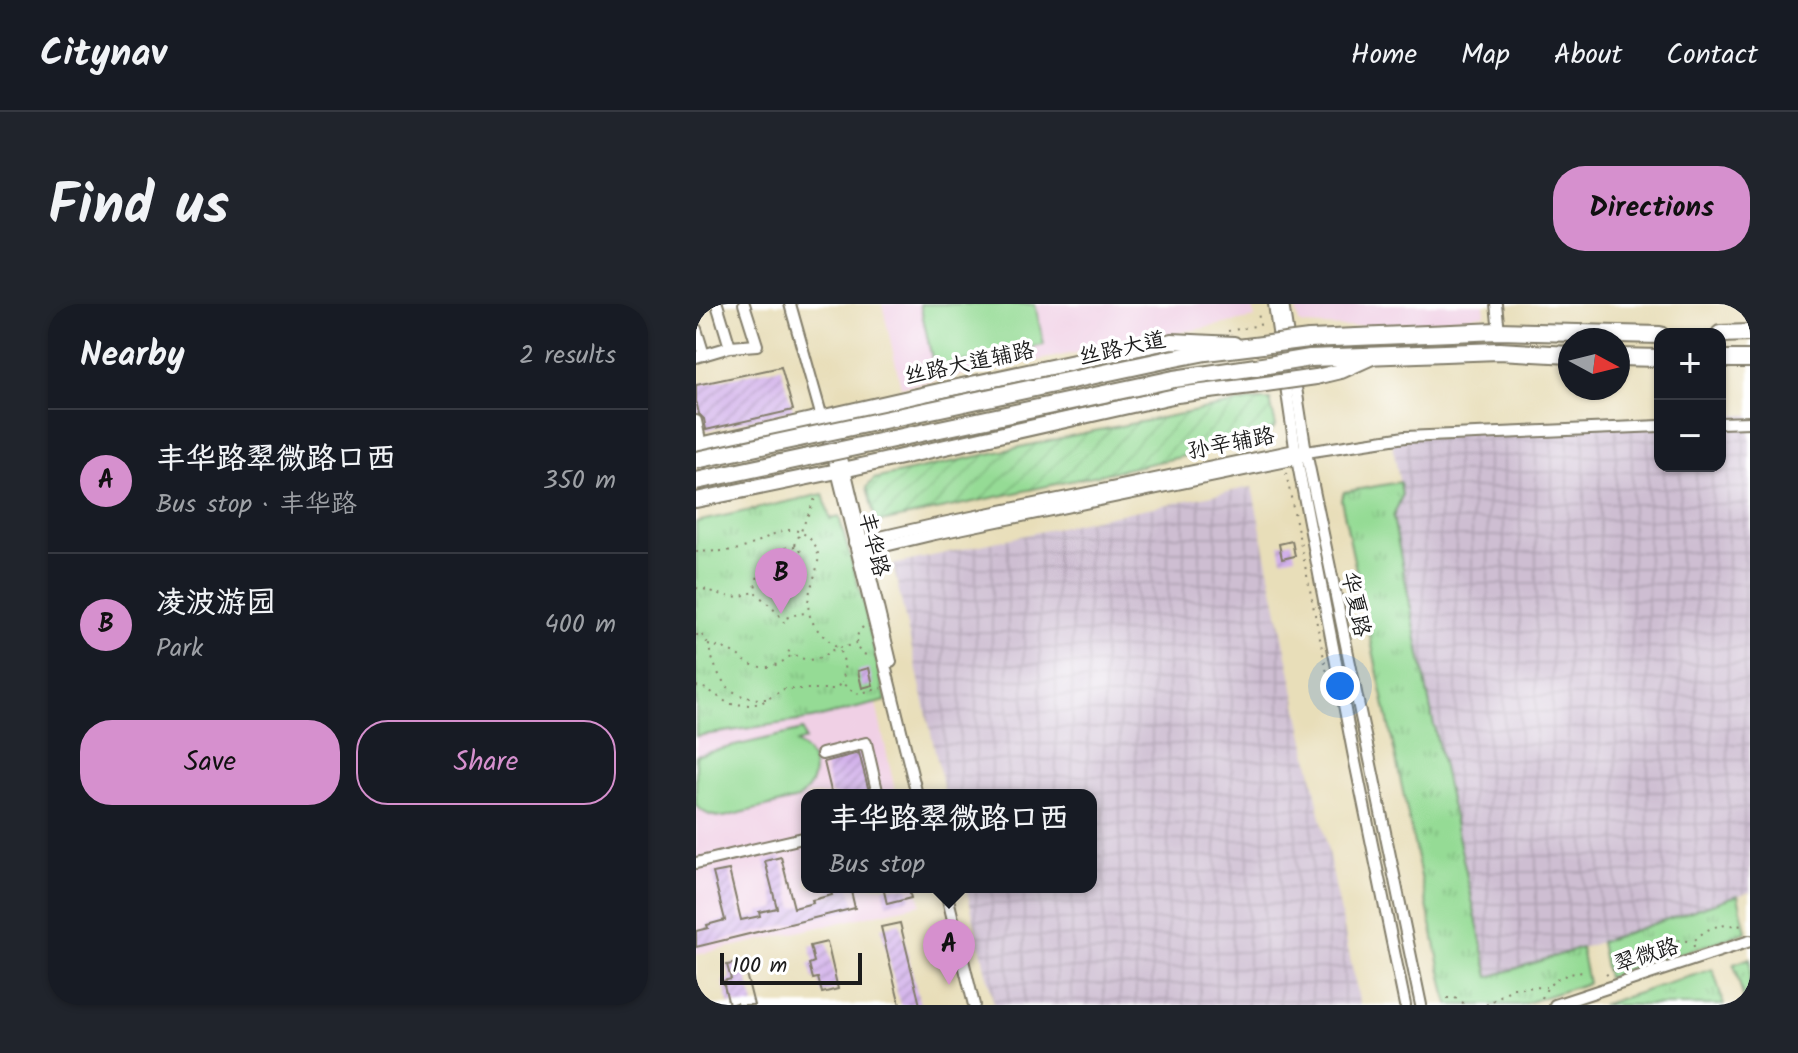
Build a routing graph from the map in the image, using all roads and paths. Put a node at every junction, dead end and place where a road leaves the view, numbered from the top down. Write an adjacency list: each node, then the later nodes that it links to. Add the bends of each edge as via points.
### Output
1 (717, 304): 16 (street)
2 (744, 304): 16 (street, via 757,345)
3 (790, 304): 25 (street, 丰华路)
4 (797, 304): 25 (street, 丰华路)
5 (1274, 304): 31 (street, 华夏路)
6 (1283, 304): 31 (street, 华夏路)
7 (1496, 304): 11 (street)
8 (1258, 312): 9 (path)
9 (1260, 325)
10 (696, 329): 19 (street)
11 (1499, 331): 14 (highway, 丝路大道); 15 (highway, 丝路大道, bridge)
12 (1750, 333): 13 (highway)
13 (1726, 334)
14 (1654, 335)
15 (1254, 346): 25 (main road, 丝路大道辅路, via 1172,341); 30 (highway, 丝路大道, bridge)
16 (730, 347): 19 (street)
17 (1558, 354): 18 (highway, 丝路大道)
18 (1377, 355): 24 (highway, 丝路大道, bridge, via 1310,358); 24 (main road, bridge, via 1316,377 1251,386)
19 (700, 356)
20 (1630, 357): 21 (highway)
21 (1654, 358)
22 (1726, 359): 23 (highway)
23 (1750, 359)
24 (1175, 387): 32 (main road); 33 (highway, 丝路大道, bridge)
25 (826, 417): 30 (main road, 丝路大道辅路); 32 (street, 丰华路)
26 (696, 421): 30 (street)
27 (1750, 422): 28 (street)
28 (1726, 423)
29 (1654, 426): 31 (street, 孙辛辅路, via 1405,437)
30 (698, 450)
31 (1299, 454): 38 (street, 孙辛辅路, via 949,522); 74 (street, 华夏路); 75 (street, 华夏路)
32 (841, 470): 35 (main road); 38 (street, 丰华路)
33 (696, 481)
34 (816, 496): 36 (path)
35 (696, 500)
36 (801, 532): 37 (path); 39 (path, via 780,530 741,549); 43 (path, via 818,554 808,594)
37 (795, 546): 40 (path, via 784,549); 40 (path, via 802,555 798,564 789,566)
38 (859, 547): 58 (street, 丰华路)
39 (696, 552)
40 (781, 557): 42 (path, via 758,573)
41 (696, 588): 42 (path, via 725,597)
42 (755, 592): 43 (path, via 784,623)
43 (810, 613): 48 (path)
44 (868, 625): 46 (path, via 857,634)
45 (696, 635): 47 (path, via 703,635)
46 (856, 644): 48 (path); 51 (path, via 863,655)
47 (708, 645): 50 (path, via 758,667 783,663); 55 (path, via 729,690)
48 (837, 648): 50 (path, via 809,660); 52 (path, via 845,661)
49 (788, 651): 50 (path)
50 (793, 654)
51 (875, 655)
52 (842, 683): 54 (path, via 856,694); 55 (path, via 834,689 784,689)
53 (696, 686): 55 (path, via 729,704)
54 (883, 688)
55 (767, 699)
56 (822, 754): 57 (street, via 866,743)
57 (877, 789)
58 (919, 789)
59 (801, 838): 60 (street)
60 (696, 863)
61 (940, 893): 72 (street)
62 (946, 893): 73 (street)
63 (1745, 926): 65 (path, via 1713,927)
64 (1750, 941): 78 (street, 翠微路)
65 (1693, 942): 66 (path); 68 (path, via 1660,944)
66 (1695, 949)
67 (1586, 972): 69 (path, via 1568,974)
68 (1606, 975)
69 (1546, 987): 71 (path); 77 (path, via 1513,988)
70 (1447, 998): 76 (path)
71 (1542, 998)
72 (967, 1005)
73 (974, 1005)
74 (1405, 1005)
75 (1421, 1005)
76 (1467, 1005)
77 (1486, 1005)
78 (1555, 1005)

